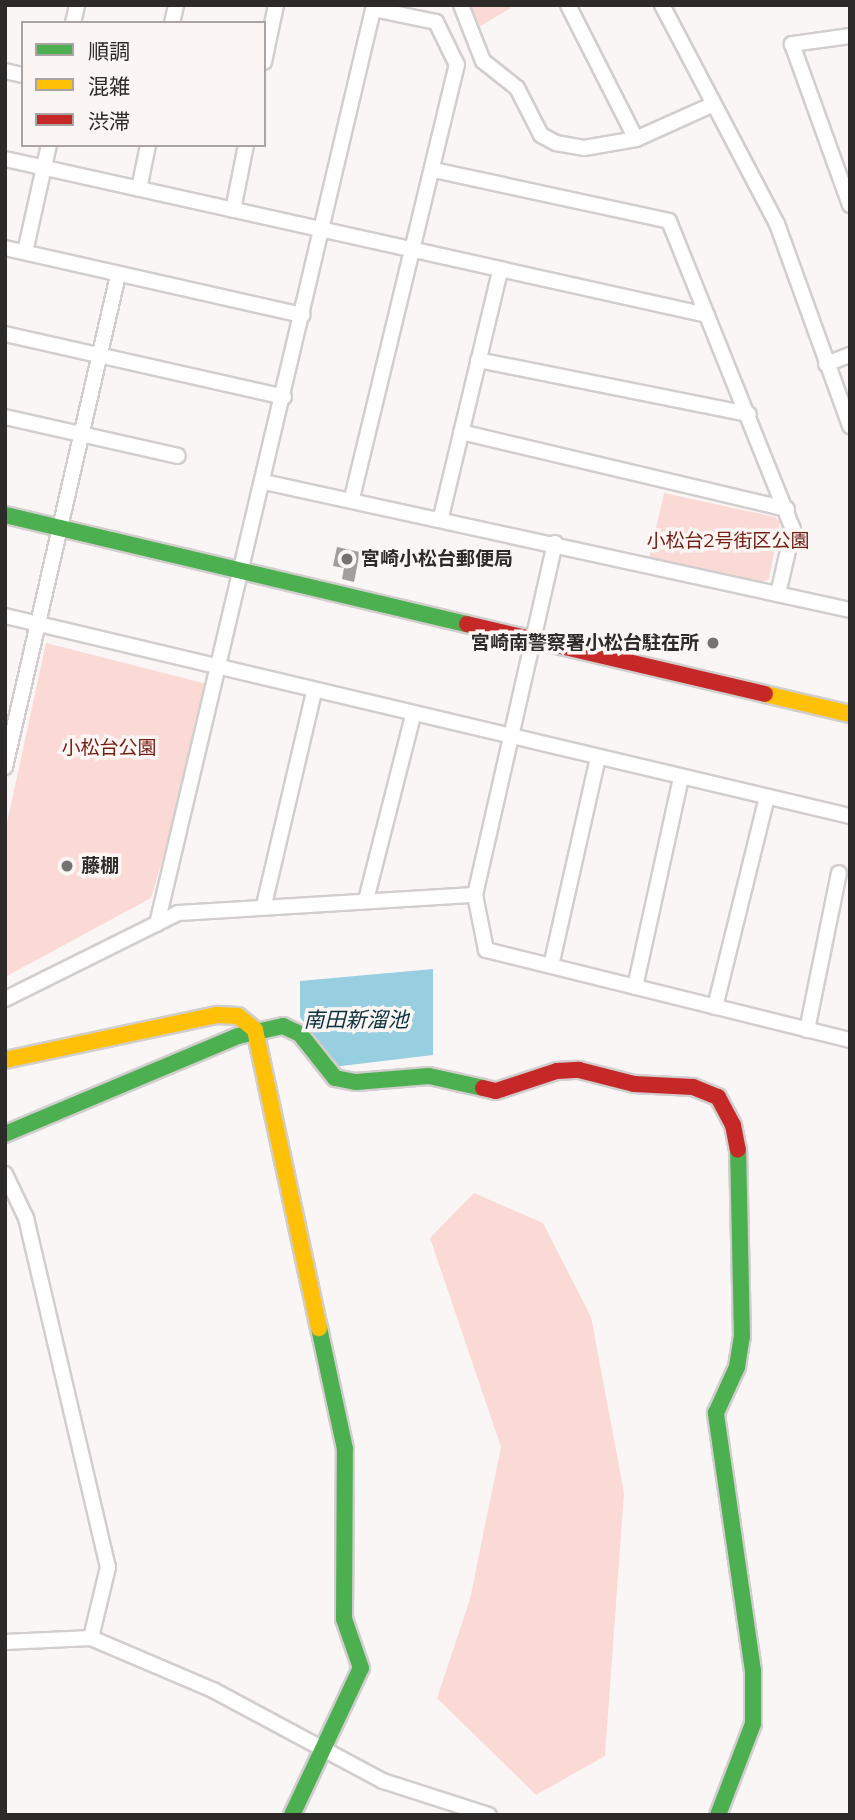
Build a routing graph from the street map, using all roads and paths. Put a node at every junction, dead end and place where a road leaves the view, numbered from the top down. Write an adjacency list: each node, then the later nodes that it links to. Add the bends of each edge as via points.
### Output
1 (276, 5): 7 (street)
2 (461, 5): 9 (street, via 483,61 517,88 541,135 584,148)
3 (568, 5): 9 (street)
4 (662, 5): 8 (street)
5 (374, 7): 15 (street, via 436,22 457,65); 19 (street)
6 (850, 36): 17 (street, via 792,44)
7 (266, 52)
8 (714, 104): 9 (street); 31 (street, via 777,224)
9 (635, 139)
10 (49, 147): 14 (street)
11 (148, 147): 16 (street)
12 (246, 147): 18 (street)
13 (5, 159): 14 (street)
14 (45, 167): 16 (street); 21 (street)
15 (434, 170): 22 (street); 26 (street, via 669,221)
16 (139, 189): 18 (street)
17 (850, 205)
18 (233, 210): 19 (street)
19 (322, 231): 22 (street); 25 (street)
20 (5, 248): 21 (street)
21 (25, 253): 24 (street)
22 (412, 253): 23 (street); 40 (street)
23 (500, 271): 26 (street); 30 (street)
24 (118, 275): 25 (street); 29 (street)
25 (303, 315): 32 (street)
26 (707, 315): 33 (street)
27 (5, 334): 29 (street)
28 (850, 355): 31 (street)
29 (98, 358): 32 (street); 37 (street)
30 (478, 360): 33 (street); 36 (street)
31 (826, 364): 35 (street)
32 (284, 397): 39 (street)
33 (749, 414): 41 (street)
34 (5, 417): 37 (street)
35 (850, 426)
36 (461, 432): 41 (street); 43 (street)
37 (81, 434): 38 (street); 44 (street)
38 (178, 457)
39 (264, 482): 40 (street); 46 (street)
40 (352, 498): 43 (street)
41 (787, 509): 47 (street, via 793,529)
42 (5, 515): 44 (street)
43 (441, 517): 45 (street)
44 (59, 528): 46 (street); 50 (street)
45 (555, 543): 47 (street); 51 (street)
46 (243, 572): 51 (street); 52 (street)
47 (778, 594): 48 (street)
48 (850, 610)
49 (5, 616): 50 (street)
50 (36, 623): 52 (street); 54 (street)
51 (535, 637): 55 (street); 57 (street)
52 (220, 668): 53 (street); 67 (street)
53 (314, 691): 56 (street); 66 (street)
54 (12, 706): 59 (street)
55 (850, 714)
56 (413, 715): 57 (street); 65 (street)
57 (511, 738): 58 (street); 64 (street)
58 (598, 758): 60 (street); 68 (street)
59 (5, 767)
60 (681, 777): 61 (street); 69 (street)
61 (767, 797): 62 (street); 71 (street)
62 (850, 816)
63 (839, 873): 73 (street)
64 (475, 895): 65 (street); 68 (street, via 486,950)
65 (366, 900): 66 (street)
66 (264, 905): 67 (street, via 178,913)
67 (157, 924): 70 (street)
68 (551, 966): 69 (street)
69 (635, 987): 71 (street)
70 (5, 999)
71 (715, 1007): 73 (street)
72 (255, 1030): 75 (street, via 238,1016 216,1015); 76 (street); 80 (street, via 345,1449 344,1619 361,1668); 83 (street, via 283,1026 300,1034 335,1078 356,1082 429,1076 496,1091 557,1071 579,1070 634,1084 693,1087 718,1097 738,1151 742,1337 737,1367 716,1413 753,1671 753,1724)
73 (807, 1030): 74 (street)
74 (850, 1040)
75 (5, 1060)
76 (5, 1134)
77 (5, 1174): 78 (street, via 26,1218 108,1567)
78 (92, 1638): 79 (street); 80 (street, via 213,1690)
79 (5, 1642)
80 (320, 1747): 81 (street); 82 (street, via 383,1781)
81 (292, 1815)
82 (489, 1815)
83 (718, 1815)

